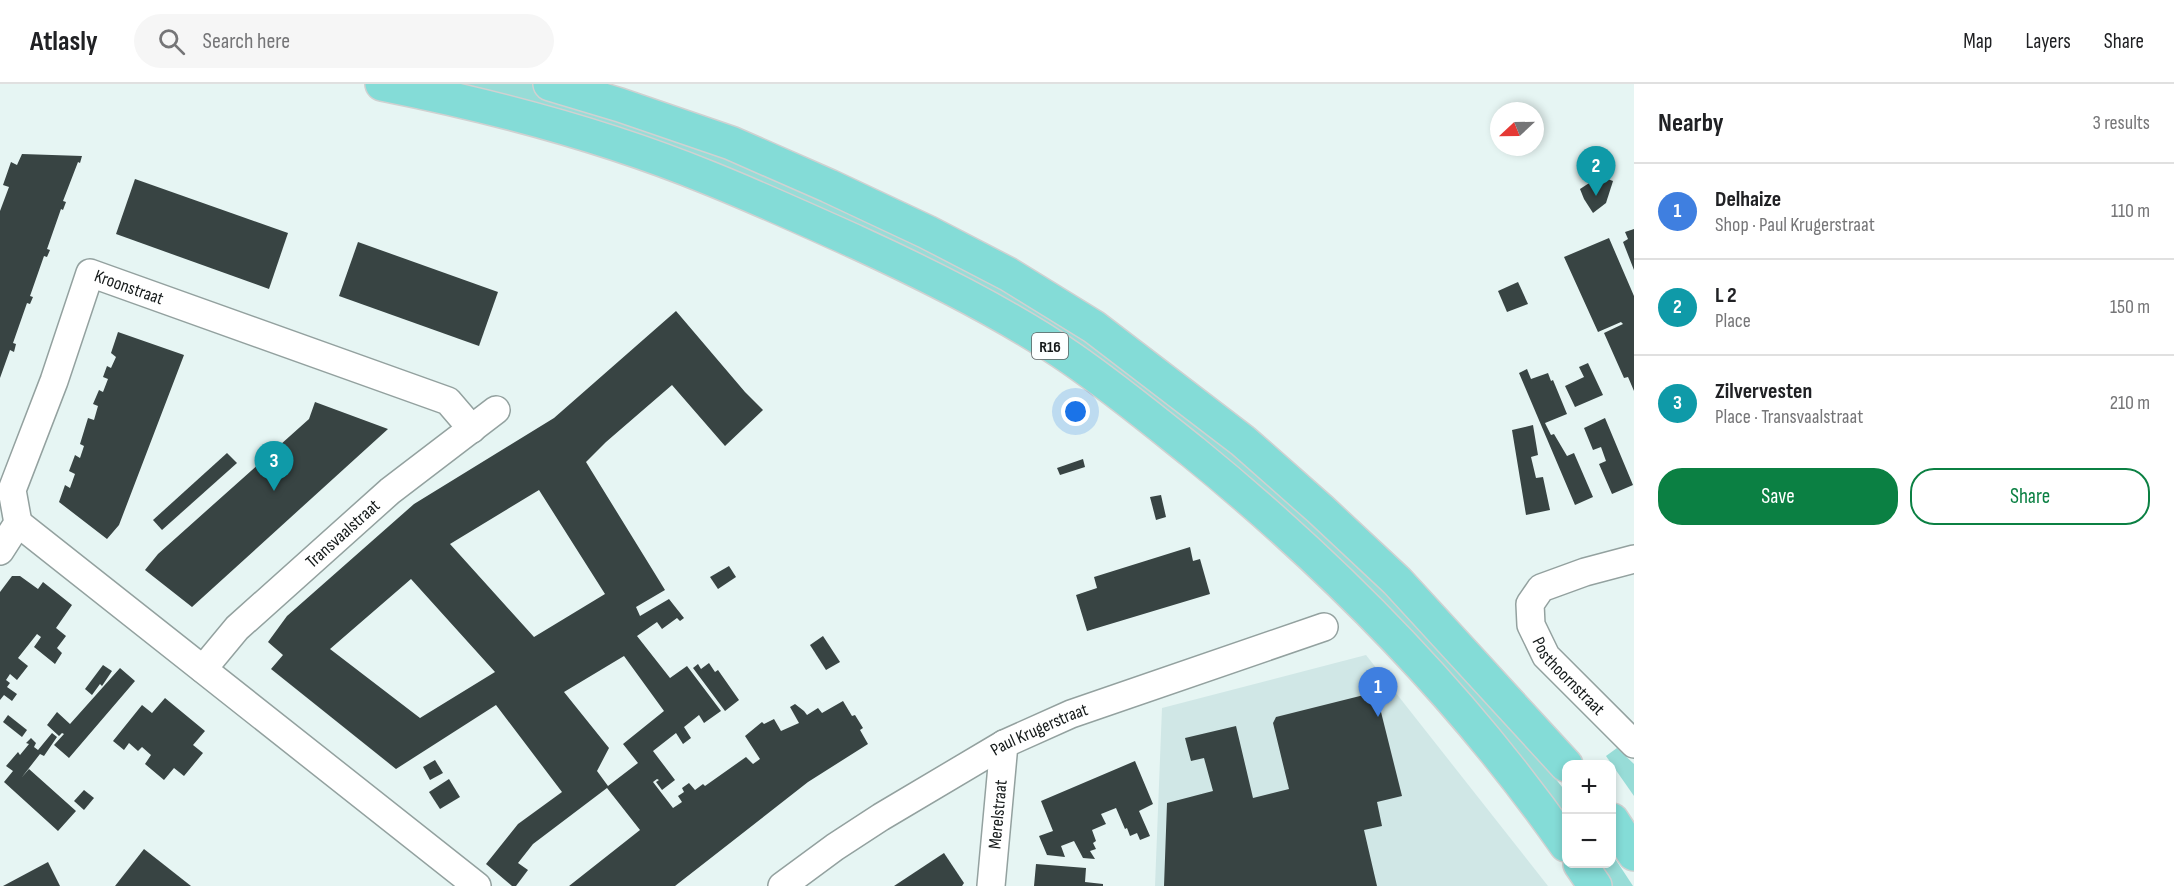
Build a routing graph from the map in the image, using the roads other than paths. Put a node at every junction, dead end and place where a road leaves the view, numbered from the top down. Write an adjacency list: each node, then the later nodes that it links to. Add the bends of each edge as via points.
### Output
1 (382, 84): 15 (main road, R16, via 501,110 610,142 707,177 906,265 1070,358 1248,497 1338,578 1448,695)
2 (550, 84): 13 (main road, R16, via 731,144 829,186 1008,274 1094,327 1243,441 1320,509 1397,581)
3 (496, 410): 4 (street, Transvaalstraat)
4 (472, 429): 5 (street, Kroonstraat, via 448,401 90,273 54,381); 10 (street, Transvaalstraat, via 390,491 237,628)
5 (6, 486): 6 (street, Kroonstraat)
6 (18, 523): 7 (street); 10 (street)
7 (0, 551)
8 (1634, 559): 12 (street, Posthoornstraat, via 1541,588 1530,604 1531,625 1546,656)
9 (1324, 627): 11 (street, Paul Krugerstraat, via 1071,714)
10 (202, 669): 18 (street)
11 (1004, 744): 19 (street, Paul Krugerstraat, via 881,817); 20 (street, Merelstraat)
12 (1634, 744)
13 (1562, 761)
14 (1616, 827): 16 (main road)
15 (1562, 840)
16 (1634, 854)
17 (1583, 868): 21 (main road)
18 (477, 886)
19 (782, 886)
20 (991, 886)
21 (1595, 886)

